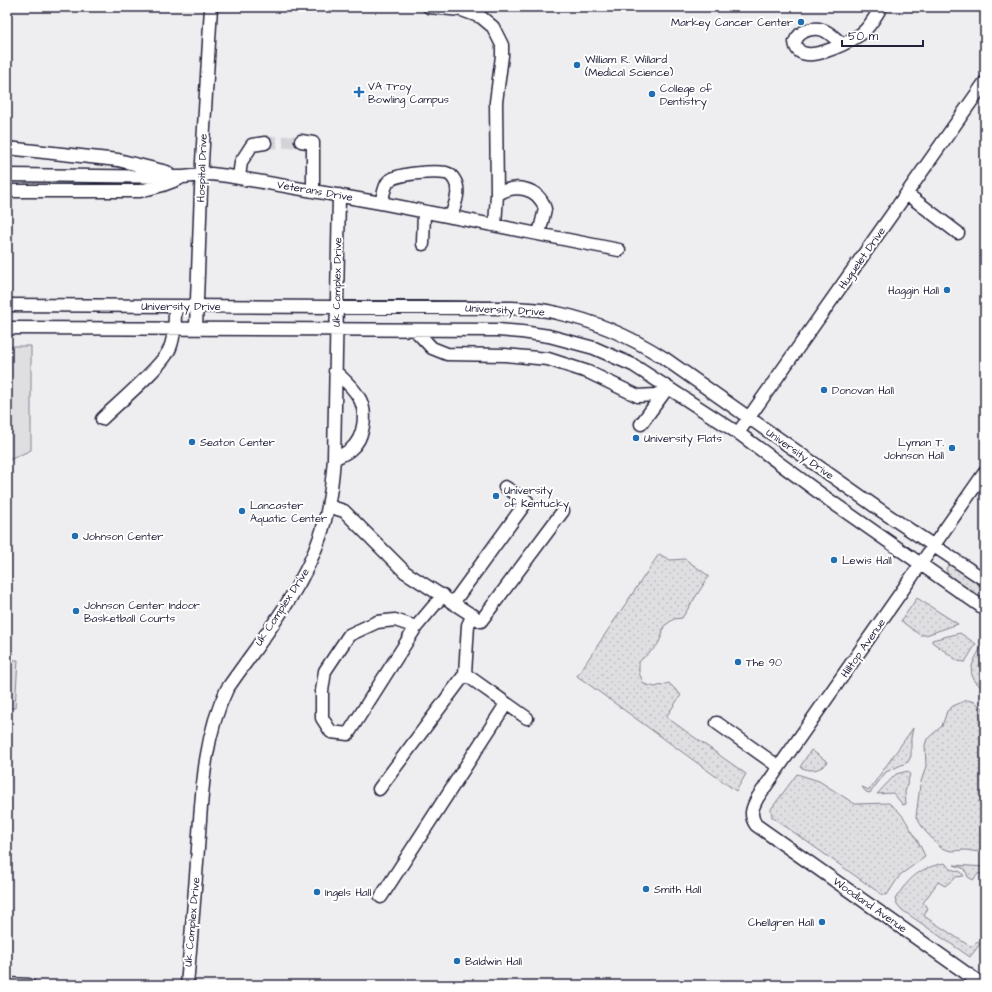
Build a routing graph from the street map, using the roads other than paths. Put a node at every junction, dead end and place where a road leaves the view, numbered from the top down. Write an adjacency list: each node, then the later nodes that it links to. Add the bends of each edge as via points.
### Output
1 (211, 7): 10 (street, Hospital Drive)
2 (429, 7): 17 (street, via 462,10 481,17 493,26 502,45 496,102)
3 (881, 7): 4 (street, via 872,23 861,34)
4 (842, 44)
5 (985, 82): 15 (street, Huguelet Drive)
6 (301, 141): 13 (street, via 313,143)
7 (265, 143): 12 (street, via 252,145 241,162)
8 (7, 148): 11 (street, via 118,160)
9 (7, 175): 11 (street, Veterans Drive)
10 (201, 175): 11 (street, Veterans Drive); 12 (street, Veterans Drive); 28 (street, Hospital Drive)
11 (183, 177): 14 (street, via 140,191)
12 (239, 178): 13 (street, Veterans Drive)
13 (313, 190): 16 (street, Veterans Drive)
14 (7, 191)
15 (907, 194): 22 (street); 37 (street, Huguelet Drive)
16 (339, 195): 18 (street, Veterans Drive); 29 (street, Uk Complex Drive)
17 (497, 195): 21 (street); 23 (street, via 517,187 538,196 544,205 545,214)
18 (382, 203): 19 (street, Veterans Drive); 20 (street, via 386,186 392,179 405,175 445,173 454,179 457,186)
19 (424, 212): 20 (street, Veterans Drive); 24 (street)
20 (451, 217): 21 (street, Veterans Drive)
21 (495, 226): 23 (street, Veterans Drive)
22 (958, 233)
23 (539, 234): 25 (street, Veterans Drive)
24 (423, 244)
25 (619, 250)
26 (7, 305): 27 (street, University Drive)
27 (175, 306): 28 (street, University Drive); 31 (street)
28 (196, 306): 29 (street, University Drive); 32 (street, Hospital Drive)
29 (336, 306): 33 (street, Uk Complex Drive); 37 (street, University Drive, via 512,308 556,312 608,328 642,344)
30 (7, 328): 31 (street, University Drive)
31 (175, 328): 32 (street, University Drive); 38 (street, via 169,350 158,364)
32 (196, 328): 33 (street, University Drive)
33 (335, 330): 34 (street, University Drive); 35 (street, Uk Complex Drive)
34 (415, 330): 36 (street, University Drive, via 498,330 549,336 601,350 633,365); 36 (street, via 432,348 447,354 548,359 588,372 638,396 655,395)
35 (335, 371): 41 (street, Uk Complex Drive); 41 (street, via 359,397 364,413 357,442 351,450)
36 (667, 389): 39 (street); 40 (street, University Drive)
37 (748, 418): 40 (street, Huguelet Drive); 46 (street, University Drive)
38 (102, 419)
39 (641, 424)
40 (738, 433): 47 (street, University Drive)
41 (334, 459): 44 (street, Uk Complex Drive)
42 (985, 472): 46 (street, Hilltop Avenue)
43 (505, 487): 50 (street, via 527,501)
44 (328, 506): 49 (street, via 344,511 405,572); 64 (street, Uk Complex Drive, via 321,536 309,566 227,689 220,705 210,742 203,785)
45 (563, 512): 52 (street, via 482,621)
46 (934, 546): 47 (street, Hilltop Avenue); 48 (street, University Drive)
47 (921, 565): 51 (street, University Drive); 58 (street, Hilltop Avenue)
48 (985, 580)
49 (443, 595): 50 (street); 53 (street)
50 (453, 602): 52 (street)
51 (985, 610)
52 (473, 615): 54 (street, via 468,625)
53 (416, 627): 53 (street, via 395,620 377,622 349,635 325,671 322,718 331,732 348,734)
54 (465, 674): 55 (street); 59 (street)
55 (506, 704): 56 (street); 61 (street)
56 (527, 718)
57 (717, 723): 58 (street)
58 (779, 767): 60 (street, Hilltop Avenue, via 753,806 752,816)
59 (378, 789)
60 (756, 825): 65 (street, Woodland Avenue)
61 (381, 897)
62 (7, 984): 63 (street)
63 (29, 985)
64 (187, 985)
65 (983, 985)

